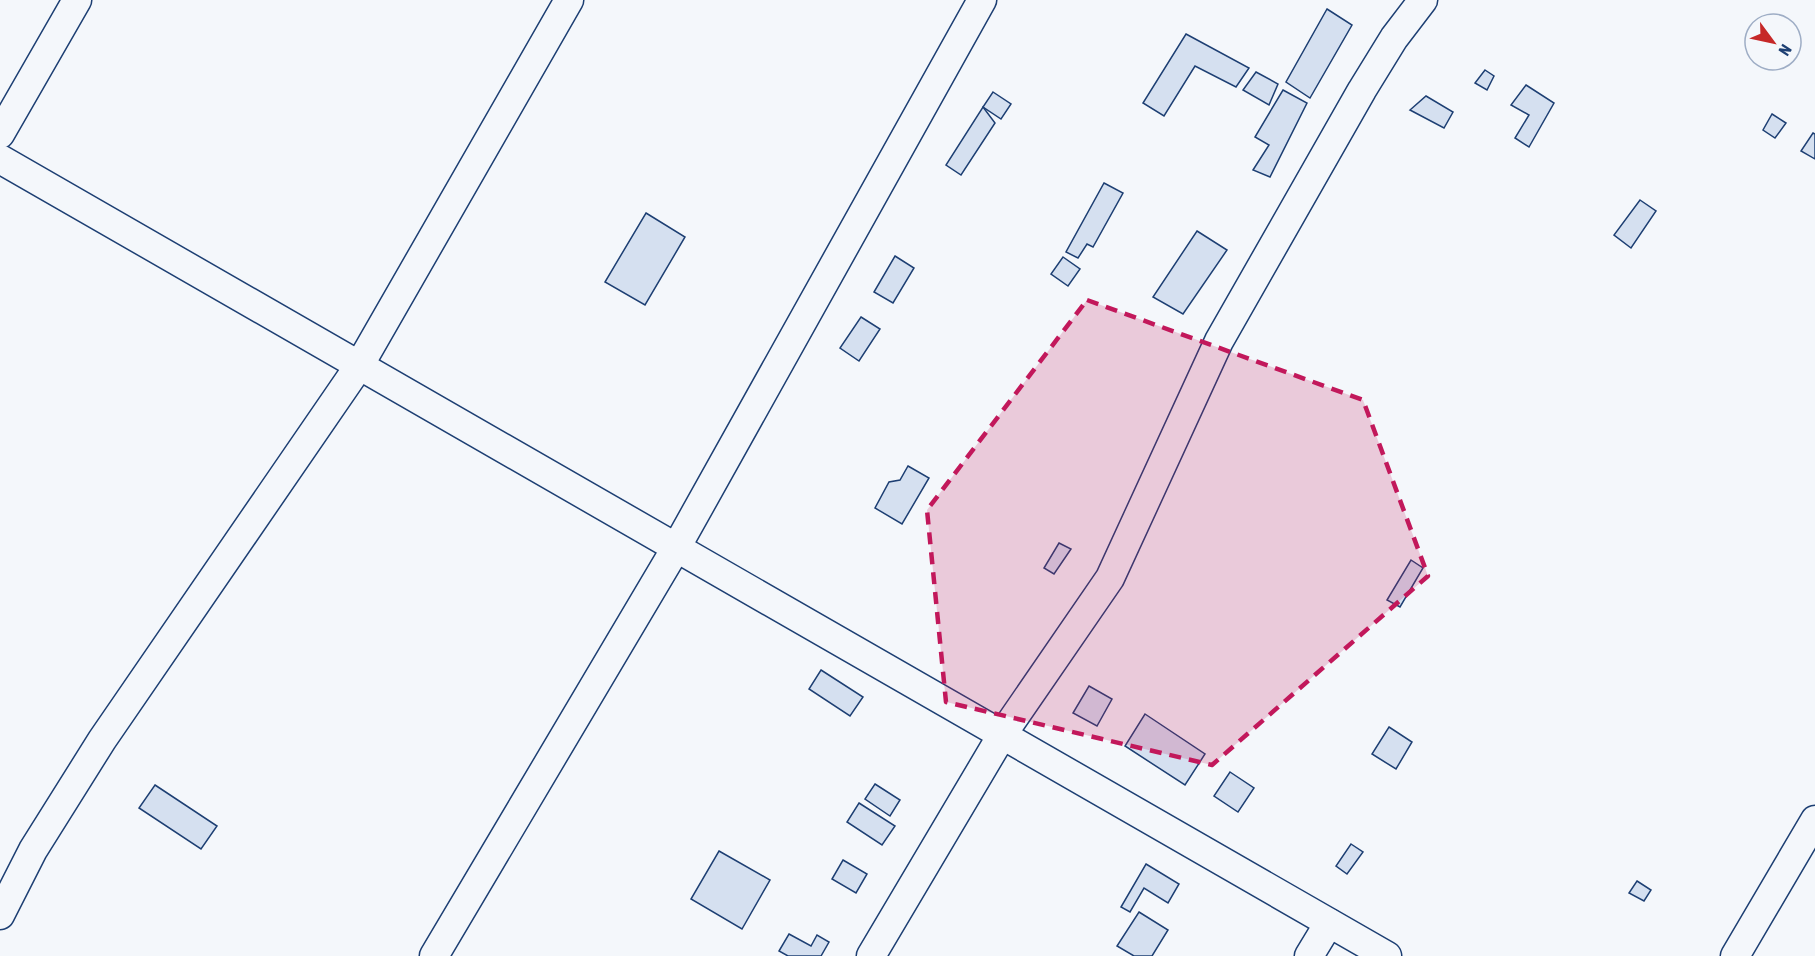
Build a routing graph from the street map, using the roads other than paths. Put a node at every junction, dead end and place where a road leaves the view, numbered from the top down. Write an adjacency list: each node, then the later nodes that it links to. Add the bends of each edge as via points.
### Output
1 (77, 0): 5 (street)
2 (568, 0): 7 (street)
3 (982, 0): 8 (street)
4 (1423, 0): 9 (street, via 1362,90 1219,341 1110,579)
5 (0, 134)
6 (0, 159): 7 (street)
7 (359, 366): 8 (street); 11 (street, via 102,740 33,850)
8 (676, 548): 9 (street); 13 (street)
9 (1002, 735): 12 (street); 14 (street)
10 (1815, 820): 17 (street)
11 (0, 915)
12 (1329, 923): 15 (street); 16 (street)
13 (434, 956)
14 (871, 956)
15 (1309, 956)
16 (1387, 956)
17 (1735, 956)

